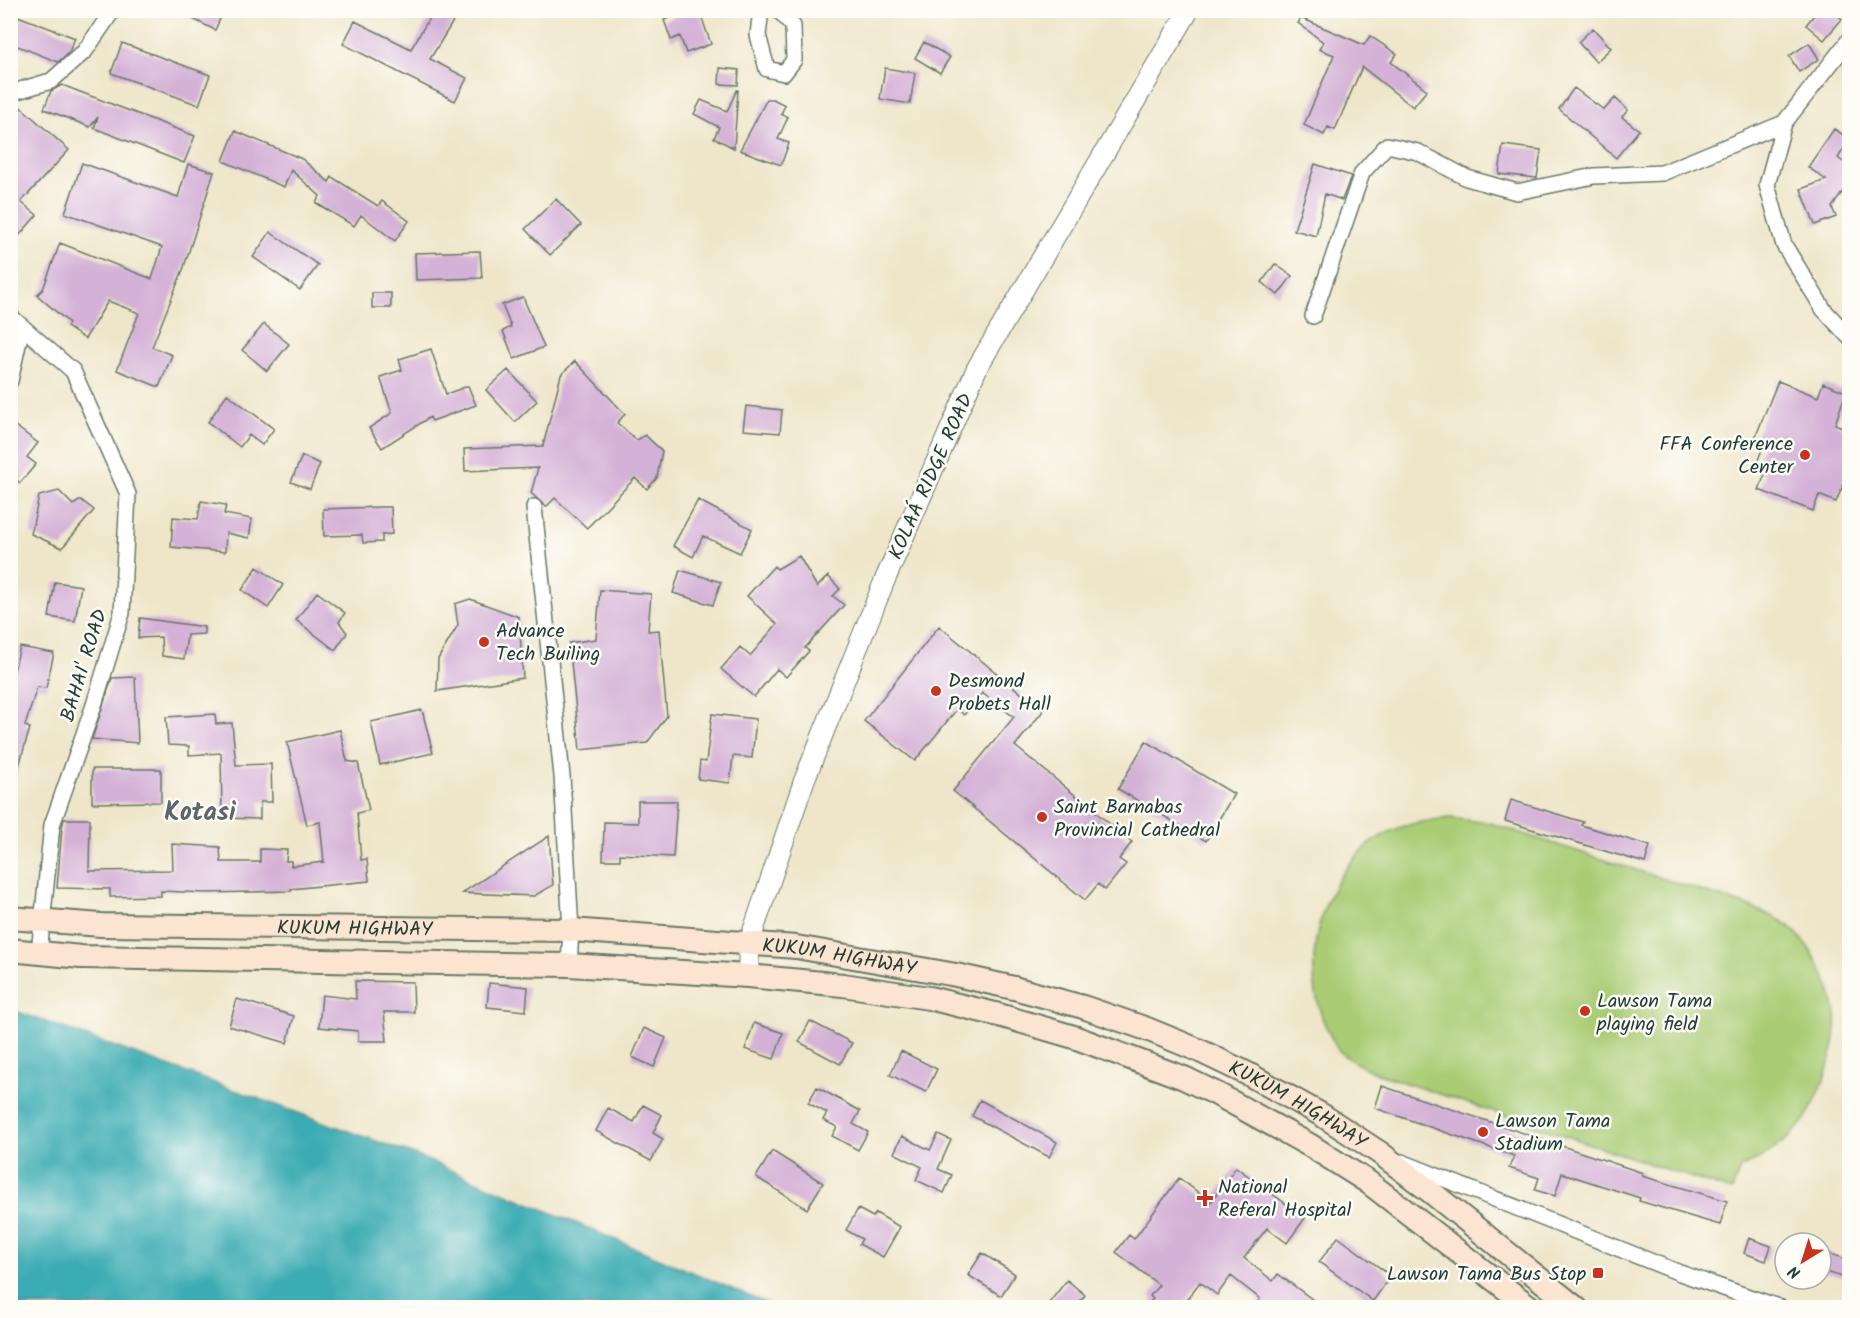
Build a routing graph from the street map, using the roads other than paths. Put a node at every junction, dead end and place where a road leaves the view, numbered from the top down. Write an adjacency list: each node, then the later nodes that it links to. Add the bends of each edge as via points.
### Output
1 (113, 10): 6 (street, via 86,51 51,81)
2 (761, 10): 3 (street, via 758,35 767,69 784,73 794,60 793,26)
3 (779, 10)
4 (1189, 10): 16 (street, KOLAÁ RIDGE ROAD, via 977,368 884,582 804,781)
5 (1850, 39): 7 (street)
6 (10, 93)
7 (1784, 123): 8 (street, via 1662,173 1594,176 1517,192 1467,178 1418,152 1387,145 1362,173); 10 (street, via 1767,184 1784,245 1824,310)
8 (1313, 316)
9 (10, 318): 11 (street, via 19,340); 14 (street, BAHAI' ROAD, via 73,371 128,494 122,613 52,825)
10 (1850, 338)
11 (10, 381)
12 (534, 507): 15 (street, via 562,776)
13 (10, 918): 14 (main road, KUKUM HIGHWAY)
14 (41, 921): 15 (main road, KUKUM HIGHWAY, via 148,926); 18 (street, BAHAI' ROAD)
15 (571, 930): 16 (main road, KUKUM HIGHWAY); 19 (street)
16 (750, 943): 20 (street, KOLAÁ RIDGE ROAD); 21 (main road, KUKUM HIGHWAY, via 796,947 956,975 1094,1011 1147,1029 1238,1070 1322,1115)
17 (10, 950): 18 (main road, KUKUM HIGHWAY)
18 (39, 953): 19 (main road, KUKUM HIGHWAY, via 81,957)
19 (569, 965): 20 (main road, KUKUM HIGHWAY)
20 (748, 976): 22 (main road, KUKUM HIGHWAY, via 929,998 1074,1037 1184,1078 1301,1140 1368,1182)
21 (1380, 1154): 23 (main road, KUKUM HIGHWAY); 24 (street, via 1680,1273)
22 (1531, 1308)
23 (1576, 1308)
24 (1781, 1308)

